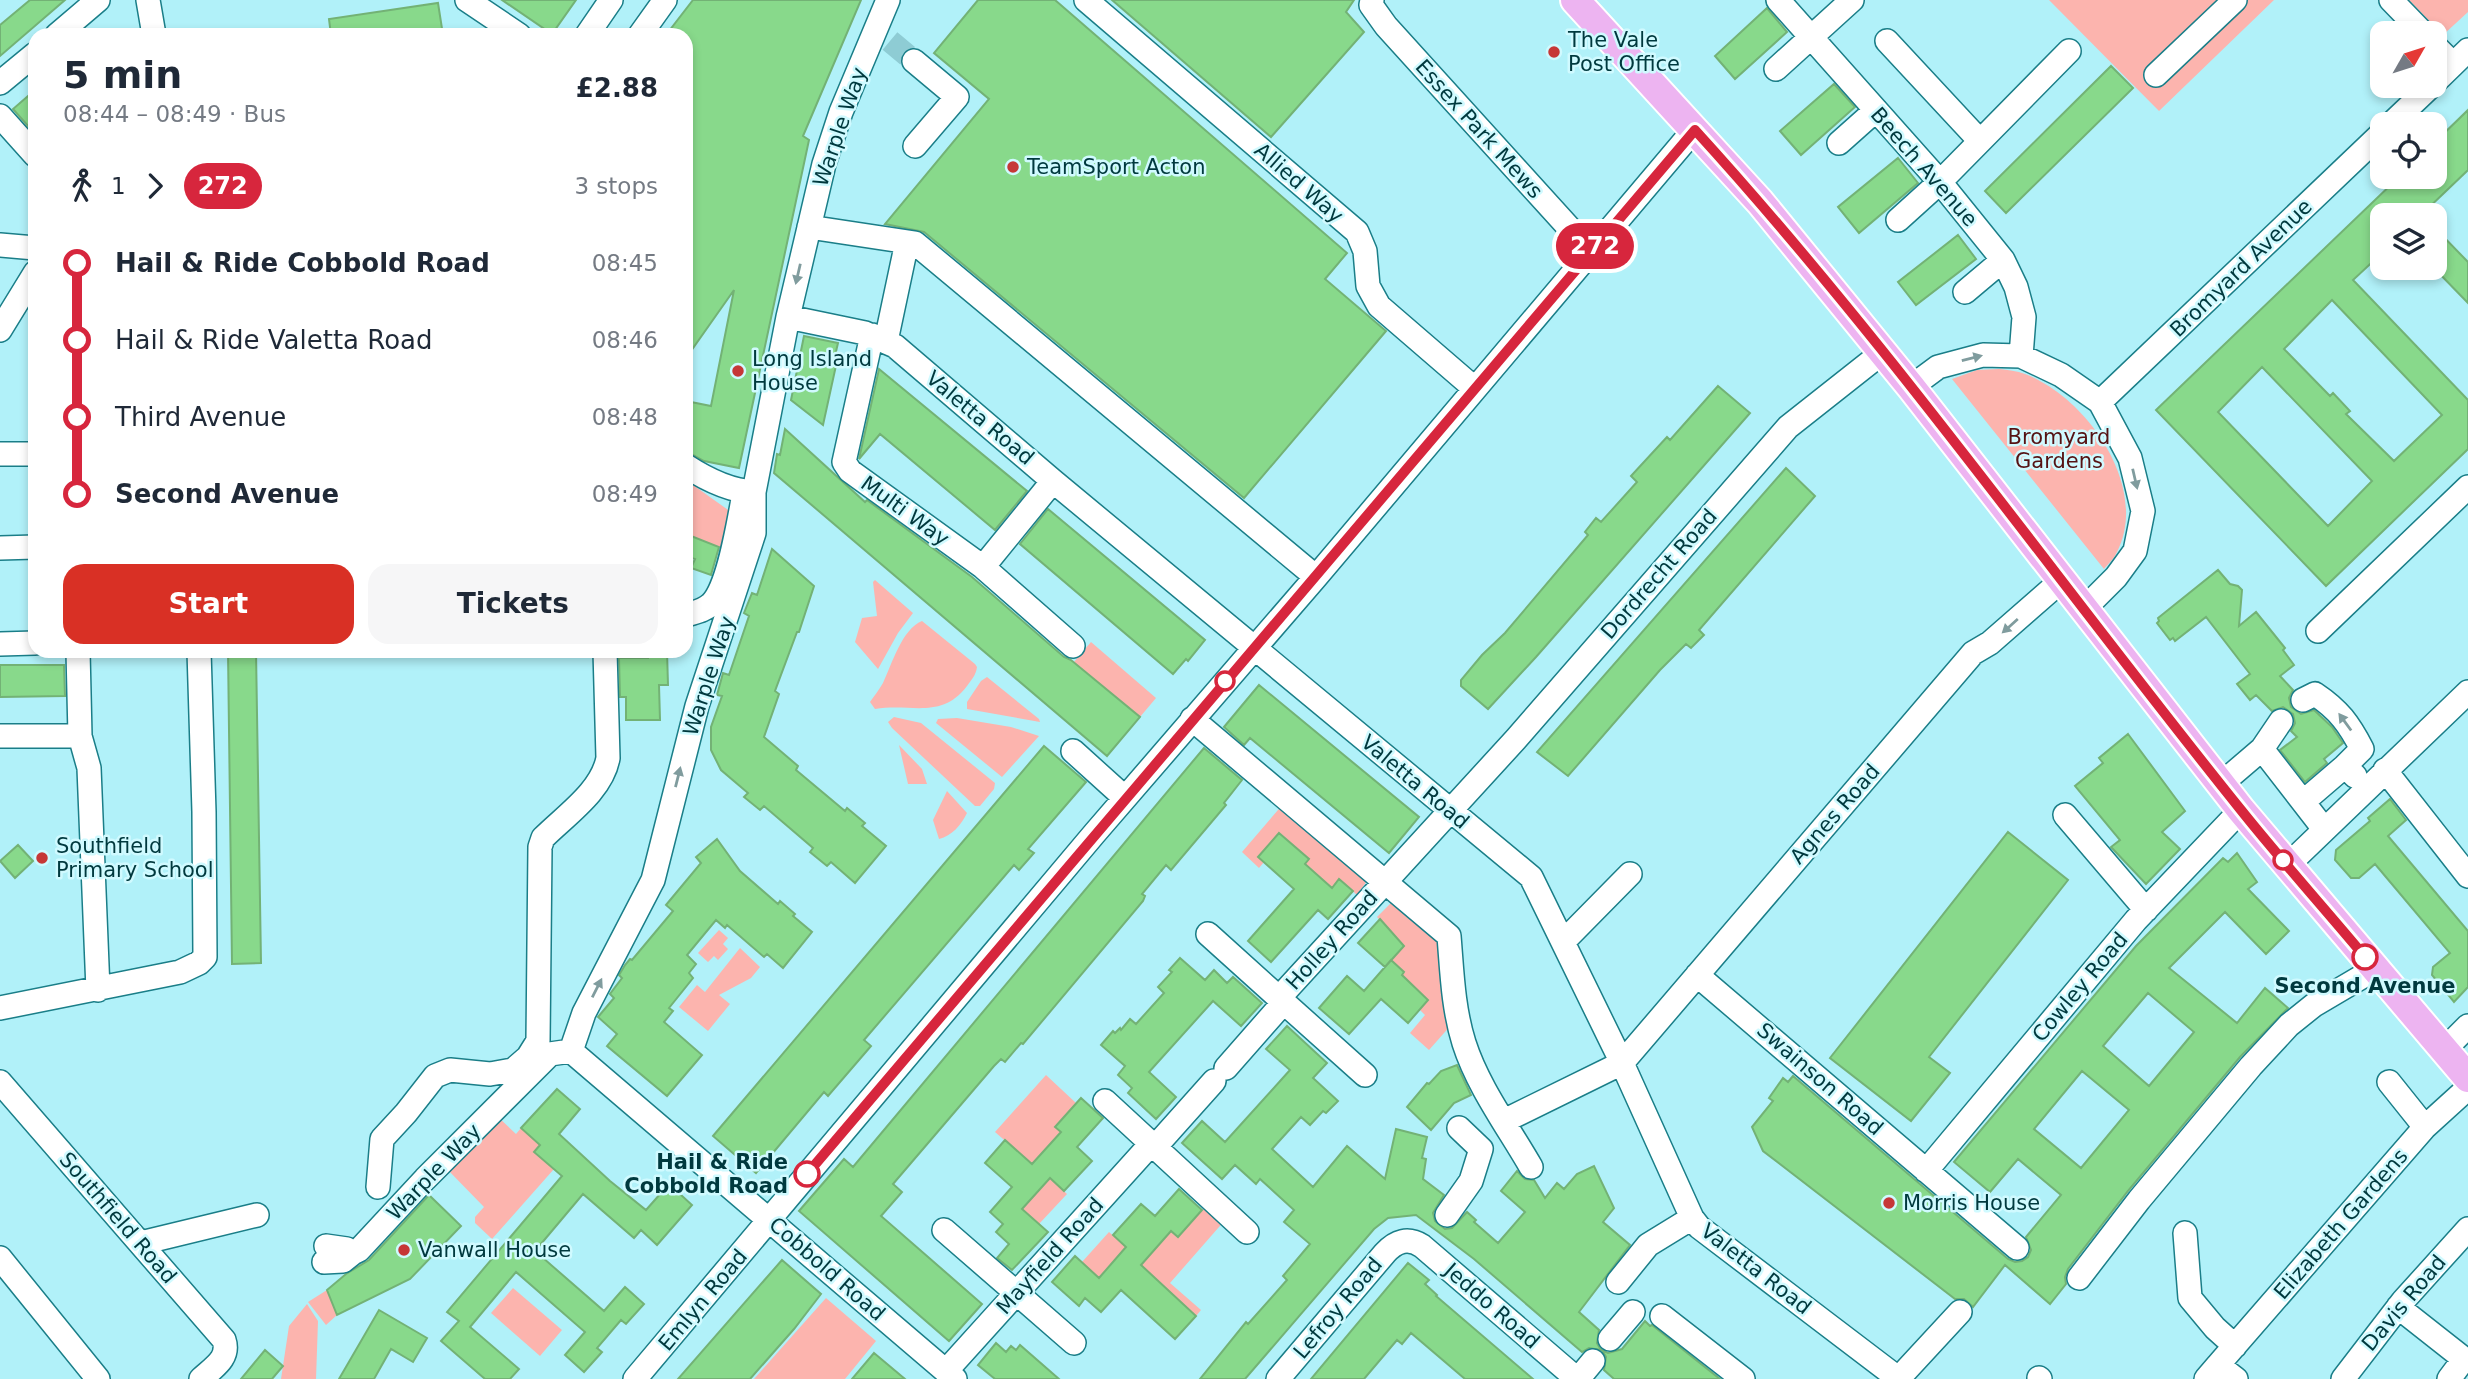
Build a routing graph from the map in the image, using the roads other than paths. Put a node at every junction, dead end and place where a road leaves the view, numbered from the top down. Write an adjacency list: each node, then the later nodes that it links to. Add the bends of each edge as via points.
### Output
1 (98, 0): 15 (street)
2 (148, 0): 16 (street)
3 (467, 0): 17 (street)
4 (611, 0): 18 (street)
5 (665, 0): 19 (street)
6 (888, 0): 42 (street, Warple Way, via 883,35 841,112)
7 (1086, 0): 56 (street, Allied Way, via 1357,232 1365,251 1368,286 1379,306)
8 (1575, 0): 34 (main road)
9 (1778, 0): 20 (street, Beech Avenue)
10 (1852, 0): 20 (street)
11 (2235, 0): 28 (street)
12 (2391, 0): 14 (street)
13 (1374, 16): 46 (street, Essex Park Mews, via 1479,144)
14 (2411, 21)
15 (65, 28)
16 (153, 28)
17 (509, 28)
18 (592, 28)
19 (645, 28)
20 (1812, 38): 26 (street); 31 (street, Beech Avenue)
21 (1887, 41): 35 (street)
22 (2069, 51): 35 (street)
23 (2461, 57): 27 (street)
24 (28, 60): 29 (street)
25 (914, 61): 38 (street, via 957,97)
26 (1776, 69)
27 (2447, 70)
28 (2156, 75)
29 (0, 83)
30 (2418, 98): 32 (street)
31 (1875, 110): 36 (street); 40 (street, Beech Avenue)
32 (2404, 112)
33 (0, 116): 39 (street)
34 (1695, 130): 46 (street, Emlyn Road); 53 (main road)
35 (1980, 141): 40 (street)
36 (1839, 144)
37 (2370, 144): 57 (street, Bromyard Avenue)
38 (915, 146)
39 (28, 147)
40 (1940, 182): 41 (street); 47 (street, Beech Avenue)
41 (1898, 219)
42 (809, 227): 43 (street); 50 (street, Warple Way, one-way to 50)
43 (907, 242): 52 (street); 67 (street, via 915,243)
44 (0, 245): 45 (street)
45 (28, 247)
46 (1591, 252): 56 (street, Emlyn Road)
47 (2003, 260): 49 (street); 54 (street, Beech Avenue, via 2024,317)
48 (28, 284): 51 (street)
49 (1965, 292)
50 (788, 317): 52 (street, Valetta Road); 63 (street, Warple Way)
51 (0, 330)
52 (879, 338): 61 (street, Valetta Road, via 895,346); 66 (street, Multi Way, via 844,462 850,471)
53 (1883, 352): 55 (main road); 94 (street, Dordrecht Road, via 1788,427)
54 (2021, 356): 55 (street, one-way to 54, via 1938,366 1983,355); 57 (street)
55 (1911, 387): 68 (main road)
56 (1474, 388): 67 (street, Emlyn Road)
57 (2100, 401): 69 (street, one-way to 69, via 2130,458 2143,511 2135,551)
58 (0, 454): 59 (street)
59 (28, 454)
60 (693, 471): 63 (street, via 708,481)
61 (1053, 481): 66 (street); 75 (street, Valetta Road)
62 (2468, 487): 71 (street)
63 (749, 492): 70 (street, via 714,602); 110 (street, Warple Way, one-way to 63, via 584,1013 653,880 696,706 754,533)
64 (28, 547): 65 (street)
65 (0, 548)
66 (983, 567): 74 (street)
67 (1316, 577): 75 (street, Emlyn Road)
68 (2062, 580): 69 (main road); 105 (street, Agnes Road, one-way to 105, via 1973,653)
69 (2085, 608): 89 (main road)
70 (693, 613)
71 (2318, 631)
72 (28, 643): 73 (street)
73 (0, 644)
74 (1073, 646)
75 (1254, 648): 81 (street, Emlyn Road); 94 (street, Valetta Road)
76 (78, 658): 84 (street)
77 (199, 658): 106 (street, via 205,957 180,972)
78 (605, 658): 125 (street, via 606,768 540,847 538,1041 513,1070 490,1074 450,1070 435,1076 382,1139)
79 (2468, 692): 88 (street)
80 (2302, 700): 87 (street, one-way to 80, via 2362,749 2351,728 2335,707 2315,694)
81 (1192, 719): 91 (street, Emlyn Road); 100 (street)
82 (2281, 721): 85 (street)
83 (0, 736): 84 (street)
84 (80, 736): 106 (street, via 89,768)
85 (2262, 749): 89 (street); 92 (street)
86 (1073, 751): 91 (street)
87 (2345, 766): 90 (street); 92 (street)
88 (2385, 770): 90 (street); 97 (street)
89 (2221, 784): 93 (main road)
90 (2366, 789): 96 (street)
91 (1125, 798): 128 (street, Emlyn Road)
92 (2303, 802): 96 (street)
93 (2241, 810): 98 (main road); 101 (street, Cowley Road)
94 (1450, 813): 100 (street, Holley Road); 103 (street, Valetta Road, via 1531,877)
95 (2065, 814): 101 (street)
96 (2324, 829): 98 (street)
97 (2465, 864)
98 (2288, 865): 104 (main road)
99 (1630, 874): 103 (street)
100 (1386, 881): 107 (street, Holley Road); 121 (street, via 1449,936 1455,1003 1465,1045 1492,1102)
101 (2146, 910): 124 (street, Cowley Road)
102 (1208, 934): 107 (street)
103 (1564, 940): 112 (street, Valetta Road)
104 (2375, 969): 111 (main road); 138 (street, via 2289,1025 2139,1200)
105 (1697, 975): 112 (street, Agnes Road); 124 (street, Swainson Road)
106 (99, 990): 108 (street)
107 (1282, 1000): 113 (street); 122 (street, Holley Road)
108 (0, 1008)
109 (2468, 1026): 111 (street)
110 (571, 1051): 128 (street, Cobbold Road); 136 (street, Warple Way, via 550,1054 359,1250)
111 (2443, 1051): 114 (main road)
112 (1622, 1063): 121 (street); 127 (street, Valetta Road)
113 (1365, 1075)
114 (2468, 1078)
115 (0, 1082): 133 (street, Southfield Road)
116 (2389, 1082): 119 (street)
117 (2468, 1088): 119 (street, Elizabeth Gardens)
118 (1105, 1101): 122 (street)
119 (2425, 1127): 147 (street, Elizabeth Gardens)
120 (1459, 1128): 121 (street)
121 (1495, 1136): 123 (street); 134 (street, Lefroy Road, via 1442,1221)
122 (1153, 1146): 131 (street); 140 (street, Mayfield Road)
123 (1531, 1167)
124 (1934, 1177): 135 (street, Swainson Road)
125 (378, 1187)
126 (257, 1215): 133 (street)
127 (1692, 1218): 139 (street, via 1648,1245); 157 (street, Valetta Road)
128 (769, 1219): 150 (street, Cobbold Road); 153 (street, Emlyn Road)
129 (2468, 1229): 141 (street, Davis Road)
130 (944, 1230): 140 (street)
131 (1247, 1232)
132 (2185, 1233): 147 (street, via 2190,1298)
133 (141, 1243): 152 (street, Southfield Road, via 223,1340 223,1358)
134 (1412, 1244): 154 (street, Lefroy Road, via 1394,1244 1385,1253); 155 (street, Jeddo Road)
135 (2017, 1248)
136 (325, 1254)
137 (0, 1258): 151 (street)
138 (2079, 1278)
139 (1618, 1282)
140 (1016, 1293): 146 (street); 150 (street, Mayfield Road)
141 (2398, 1307): 158 (street, Davis Road); 159 (street, via 2464,1359)
142 (1633, 1311): 145 (street)
143 (1960, 1312): 157 (street)
144 (1662, 1316): 156 (street)
145 (1611, 1339)
146 (1074, 1343)
147 (2235, 1346): 149 (street, Elizabeth Gardens)
148 (1593, 1361): 155 (street)
149 (2220, 1374)
150 (950, 1375)
151 (98, 1379)
152 (201, 1379)
153 (635, 1379)
154 (1278, 1379)
155 (1577, 1379)
156 (1743, 1379)
157 (1899, 1379)
158 (2343, 1379)
159 (2449, 1379)

